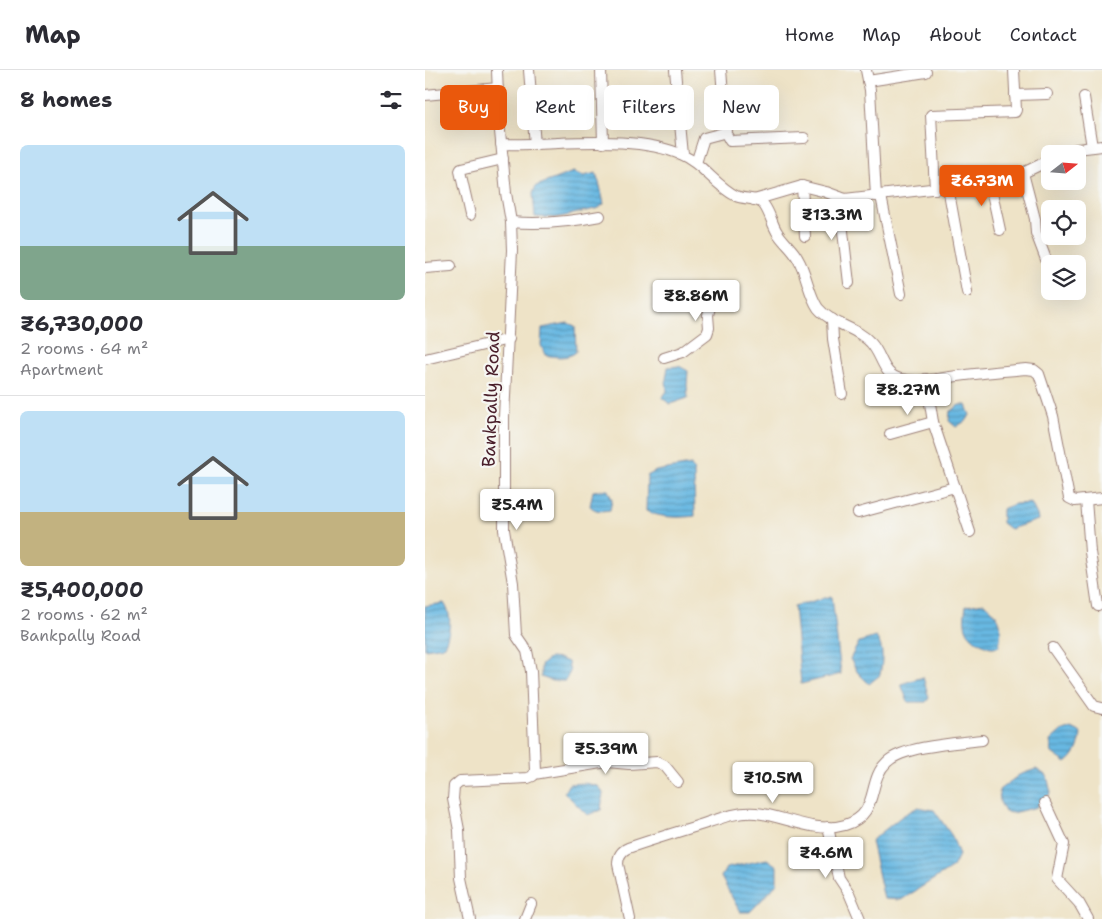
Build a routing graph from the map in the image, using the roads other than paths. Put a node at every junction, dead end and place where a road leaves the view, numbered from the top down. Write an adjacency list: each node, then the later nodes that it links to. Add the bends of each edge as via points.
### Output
1 (497, 70): 10 (street, Bankpally Road)
2 (529, 70): 21 (street)
3 (601, 70): 19 (street)
4 (675, 70): 23 (street)
5 (721, 70): 17 (street)
6 (866, 70): 9 (street)
7 (1014, 70): 14 (street)
8 (926, 72): 9 (street)
9 (868, 82): 32 (street)
10 (498, 85)
11 (440, 94): 13 (street)
12 (1047, 94): 14 (street)
13 (425, 95)
14 (1015, 95): 31 (street, via 1016,110 1012,113 931,115)
15 (1085, 96): 22 (street)
16 (500, 130): 20 (street, Bankpally Road)
17 (725, 132): 18 (street, via 730,141); 25 (street, via 704,138)
18 (804, 138)
19 (603, 142): 21 (street); 23 (street, via 648,145)
20 (501, 144): 21 (street); 24 (street, Bankpally Road)
21 (535, 144)
22 (1097, 146)
23 (683, 155): 25 (street)
24 (503, 159): 35 (street, via 461,169); 37 (street, Bankpally Road)
25 (695, 163): 34 (street, via 735,195)
26 (1041, 164): 27 (street)
27 (1023, 173): 28 (street); 40 (street)
28 (989, 179): 30 (street); 38 (street)
29 (802, 186): 33 (street); 34 (street); 39 (street)
30 (948, 187): 31 (street); 44 (street)
31 (935, 189): 32 (street)
32 (879, 196): 33 (street); 45 (street)
33 (839, 197): 43 (street)
34 (755, 200): 47 (street, via 765,206 778,233 798,258 814,301)
35 (470, 214)
36 (600, 216): 37 (street, via 554,223)
37 (511, 222): 48 (street, Bankpally Road)
38 (1000, 230)
39 (805, 236)
40 (1044, 255)
41 (451, 266): 42 (street)
42 (425, 268)
43 (849, 283)
44 (967, 292)
45 (901, 294)
46 (718, 300): 49 (street, via 711,302 707,334 683,352)
47 (832, 319): 51 (street, via 869,341 892,376 910,381); 52 (street)
48 (509, 339): 50 (street); 64 (street, Bankpally Road, via 504,417 504,530 513,582 516,635 527,651 531,671)
49 (664, 358)
50 (425, 359)
51 (926, 380): 53 (street); 57 (street, via 1034,370 1039,374 1053,416 1067,494 1071,501)
52 (842, 394)
53 (933, 422): 54 (street); 55 (street)
54 (891, 434)
55 (955, 487): 58 (street); 59 (street)
56 (1102, 498): 57 (street)
57 (1086, 500): 60 (street)
58 (858, 513)
59 (971, 532)
60 (1098, 606)
61 (1053, 648): 62 (street, via 1094,706)
62 (1102, 708)
63 (982, 740): 67 (street, via 936,746 888,761 882,768 863,815 843,826)
64 (535, 774): 65 (street, via 607,762 657,762 665,766); 69 (street, via 528,778 460,781 454,786 461,878)
65 (678, 782)
66 (1045, 803): 73 (street, via 1063,844 1057,879 1079,903)
67 (828, 827): 71 (street, via 756,813 736,814 623,850 618,864); 72 (street, via 839,878)
68 (531, 904): 70 (street)
69 (470, 919)
70 (525, 919)
71 (630, 919)
72 (860, 919)
73 (1088, 919)

